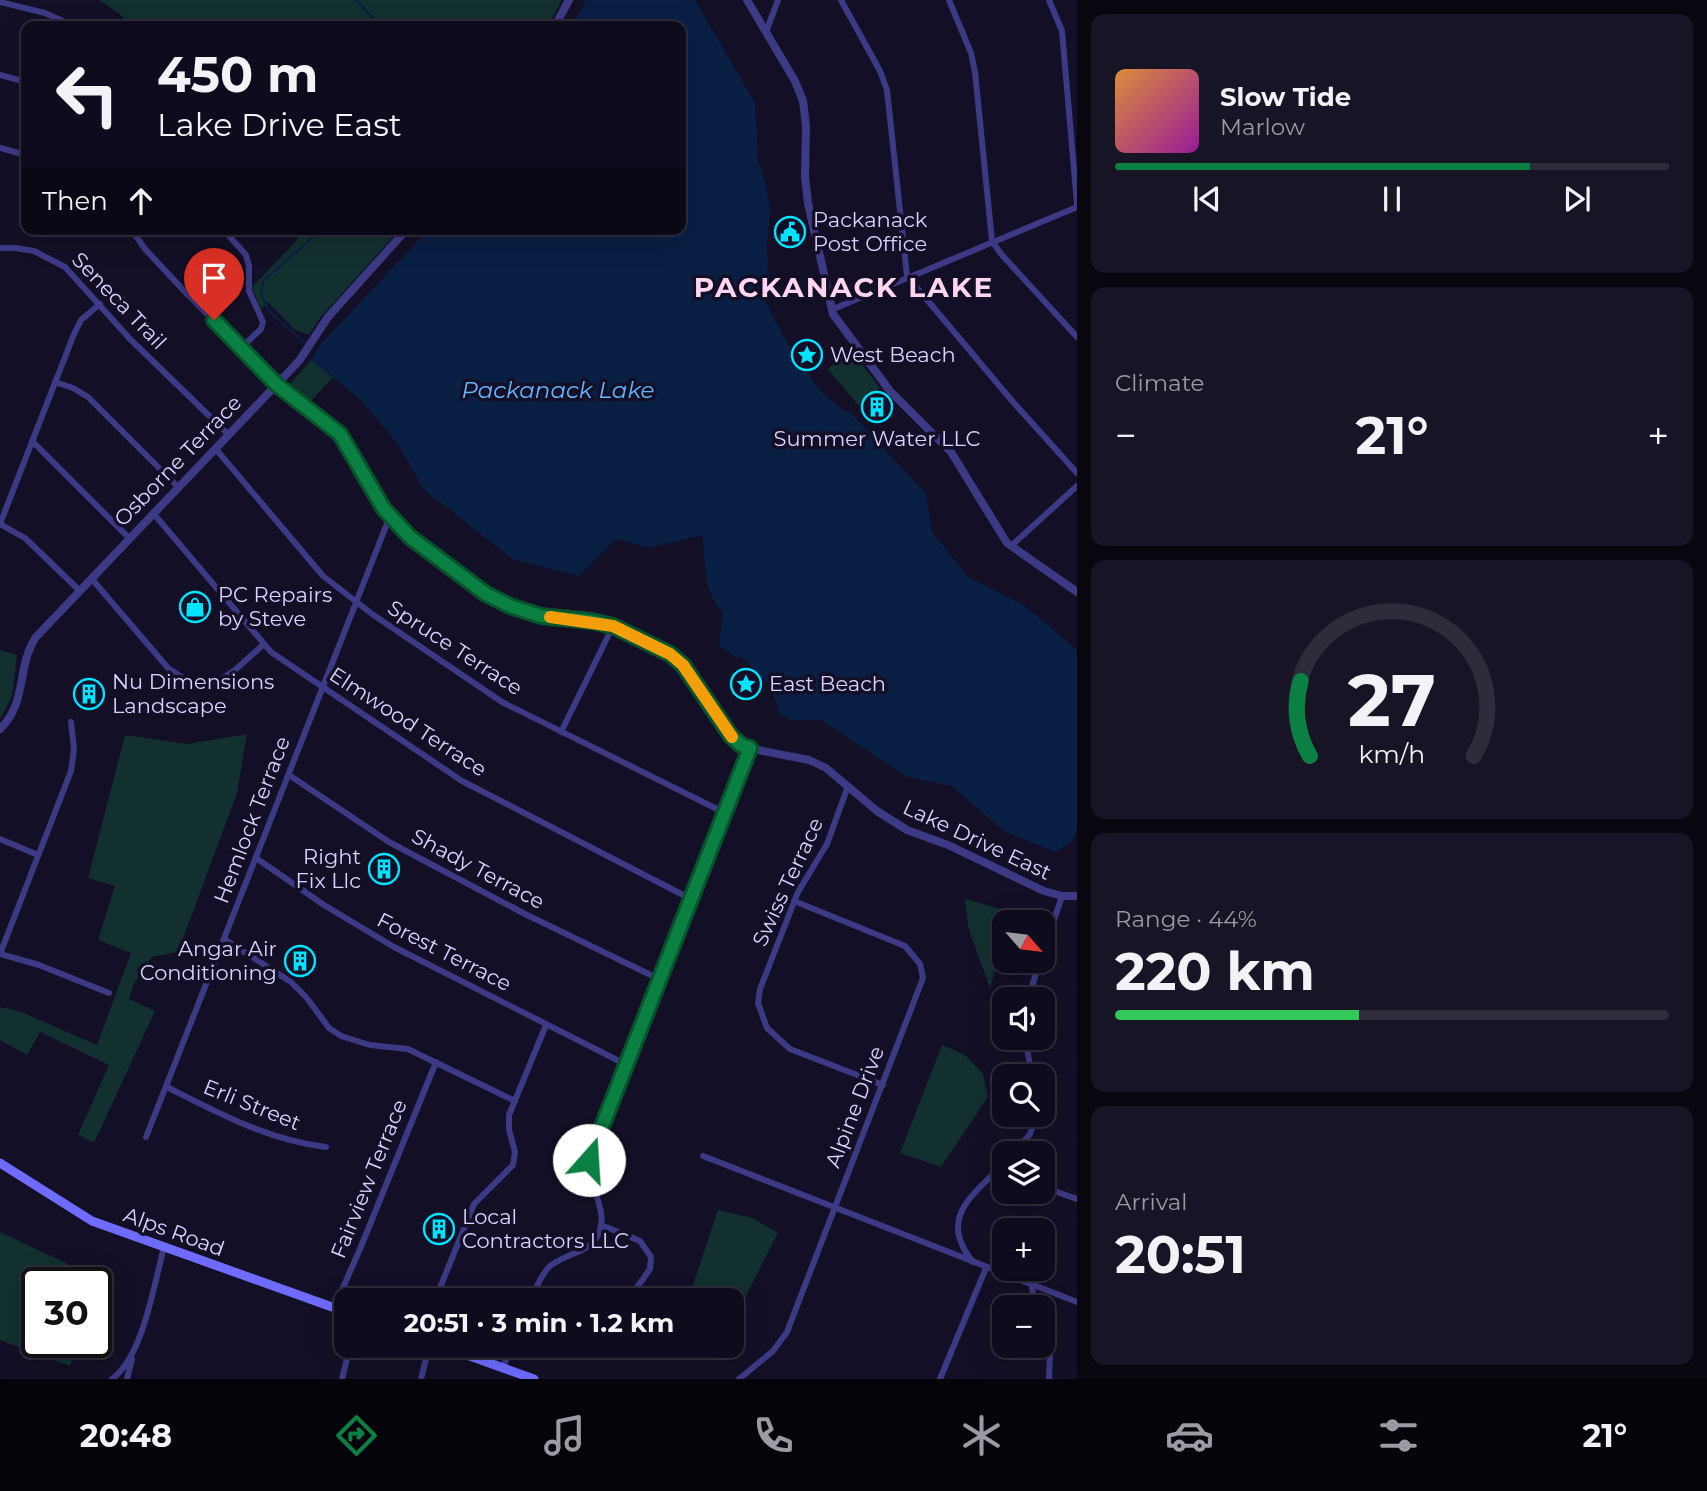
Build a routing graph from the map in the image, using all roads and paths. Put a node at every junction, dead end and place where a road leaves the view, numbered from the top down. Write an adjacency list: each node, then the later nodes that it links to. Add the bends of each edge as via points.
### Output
1 (569, 0): 9 (street)
2 (747, 0): 10 (street)
3 (778, 0): 10 (street)
4 (841, 0): 21 (street, via 887,90)
5 (948, 0): 19 (street, via 975,72)
6 (1049, 0): 15 (street, via 1062,31)
7 (0, 2): 8 (street)
8 (63, 21)
9 (558, 21)
10 (766, 32): 23 (street, via 803,100 808,204)
11 (0, 75): 12 (street)
12 (21, 81)
13 (0, 148): 14 (street)
14 (21, 154)
15 (1077, 205): 19 (street)
16 (135, 235): 25 (street)
17 (228, 235): 25 (street, via 246,255 249,291 263,322)
18 (402, 235): 27 (street, Osborne Terrace)
19 (993, 243): 21 (street); 24 (street)
20 (0, 248): 22 (street, Seneca Trail, via 26,249 55,261)
21 (909, 278): 23 (street); 31 (street)
22 (100, 304): 26 (street, via 76,328); 28 (street, Seneca Trail)
23 (831, 310): 38 (street, via 890,391 951,452)
24 (1077, 337)
25 (241, 348): 27 (street)
26 (55, 382): 29 (street); 33 (street, via 88,397)
27 (276, 384): 28 (street, Osborne Terrace); 35 (street, Lake Drive East, via 340,434)
28 (228, 434): 30 (street, Osborne Terrace)
29 (32, 441): 36 (street); 37 (street)
30 (215, 448): 33 (street, Osborne Terrace); 42 (street, Spruce Terrace, via 323,576)
31 (1077, 474)
32 (1077, 486): 38 (street)
33 (177, 487): 34 (street, Osborne Terrace)
34 (153, 513): 37 (street, Osborne Terrace); 44 (street, Elmwood Terrace)
35 (390, 516): 42 (street, Hemlock Terrace); 43 (street, Lake Drive East, via 410,537 496,599 541,616)
36 (0, 524): 40 (street, via 25,538)
37 (129, 538): 39 (street, Osborne Terrace)
38 (1011, 546): 41 (street)
39 (92, 578): 40 (street, Osborne Terrace); 44 (street, via 168,668 189,681 206,684 220,680)
40 (80, 591): 47 (street, Osborne Terrace, via 30,647 17,704)
41 (1077, 593)
42 (356, 603): 45 (street, Hemlock Terrace); 48 (street, Spruce Terrace, via 502,702)
43 (613, 626): 48 (street); 49 (street, Lake Drive East, via 677,659 731,736)
44 (264, 644): 45 (street, Elmwood Terrace)
45 (323, 687): 50 (street, Hemlock Terrace); 58 (street, Elmwood Terrace, via 462,781)
46 (71, 722): 54 (street, via 71,771)
47 (0, 729)
48 (561, 732): 52 (street, Spruce Terrace)
49 (750, 748): 51 (street, Lake Drive East, via 818,763); 52 (street)
50 (289, 775): 55 (street, Hemlock Terrace); 63 (street, Shady Terrace, via 389,842)
51 (848, 786): 56 (street, Lake Drive East, via 907,830); 59 (street, Swiss Terrace, via 827,844)
52 (725, 813): 58 (street)
53 (0, 839): 54 (street)
54 (38, 855): 62 (street)
55 (256, 858): 61 (street, Hemlock Terrace); 65 (street, Forest Terrace, via 359,928)
56 (1062, 896): 57 (street, Lake Drive East); 60 (street)
57 (1077, 896)
58 (691, 899): 63 (street)
59 (794, 901): 68 (street, Swiss Terrace, via 758,995 762,1020 790,1049); 68 (street, Alpine Drive, via 898,942 912,951 920,964 923,978)
60 (1055, 917)
61 (224, 939): 66 (street, via 291,982 341,1036 408,1049); 69 (street, Hemlock Terrace)
62 (0, 954): 64 (street)
63 (659, 979): 67 (street)
64 (110, 993)
65 (545, 1025): 67 (street, Forest Terrace); 70 (street)
66 (436, 1062): 70 (street); 84 (street, Fairview Terrace)
67 (625, 1064): 79 (street, via 589,1160)
68 (883, 1085): 78 (street, Alpine Drive)
69 (167, 1087): 71 (street, Hemlock Terrace); 72 (street, Erli Street, via 262,1132)
70 (515, 1101): 85 (street, via 509,1122 513,1165 474,1204)
71 (146, 1137)
72 (326, 1147)
73 (703, 1156): 78 (street)
74 (0, 1163): 80 (main road, Alps Road, via 79,1215)
75 (992, 1175): 81 (street, via 965,1203 957,1224 961,1243)
76 (1055, 1190): 77 (street)
77 (1077, 1199)
78 (835, 1208): 81 (street); 103 (street, Alpine Drive, via 787,1332 773,1351)
79 (601, 1225): 86 (street, via 587,1247 546,1271); 87 (street, via 639,1241 651,1256 650,1269)
80 (164, 1247): 90 (main road, Alps Road); 91 (street)
81 (974, 1263): 82 (street)
82 (986, 1268): 83 (street); 104 (street)
83 (1032, 1286): 88 (street); 89 (street)
84 (343, 1288)
85 (440, 1288)
86 (537, 1288)
87 (637, 1288)
88 (1033, 1295)
89 (1077, 1302)
90 (334, 1308)
91 (135, 1351): 98 (street); 99 (street)
92 (347, 1358): 100 (street)
93 (426, 1358): 101 (street)
94 (477, 1358): 97 (main road)
95 (507, 1358): 97 (street)
96 (1050, 1358): 105 (street)
97 (503, 1367): 102 (main road)
98 (112, 1379)
99 (127, 1379)
100 (342, 1379)
101 (421, 1379)
102 (534, 1379)
103 (739, 1379)
104 (940, 1379)
105 (1049, 1379)

